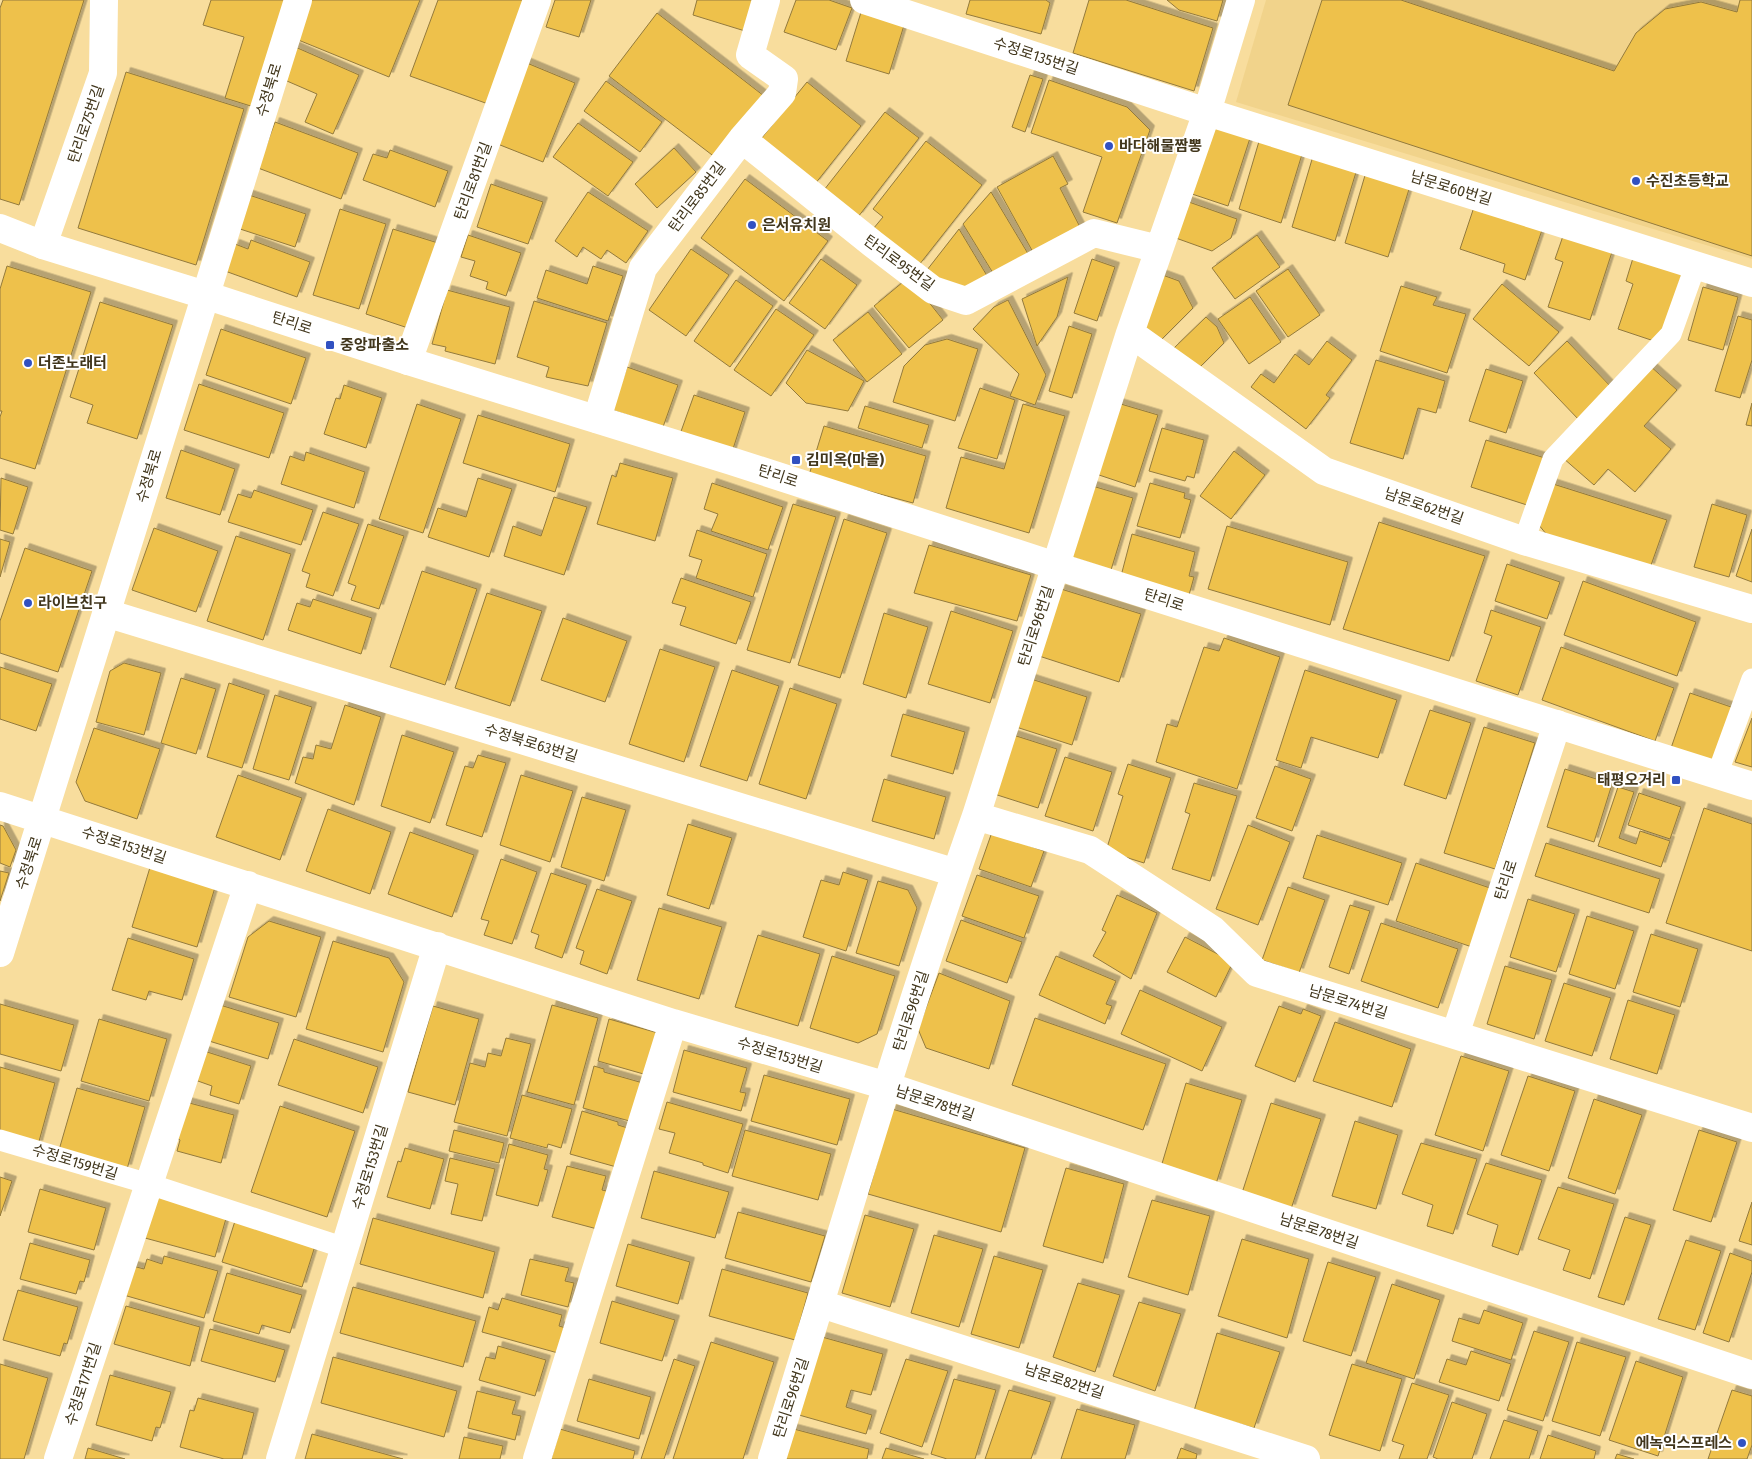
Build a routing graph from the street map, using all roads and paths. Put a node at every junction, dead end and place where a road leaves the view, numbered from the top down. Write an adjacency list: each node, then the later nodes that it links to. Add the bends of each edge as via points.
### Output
1 (104, 0): 10 (street, 탄리로75번길, via 103,73)
2 (298, 0): 14 (street, 수정북로)
3 (538, 0): 16 (street, 탄리로81번길)
4 (766, 0): 8 (street, 탄리로85번길, via 750,55 784,79 782,94)
5 (864, 0): 7 (street, 수정로135번길)
6 (1241, 0): 7 (street)
7 (1207, 112): 11 (street); 12 (street, 남문로60번길)
8 (742, 139): 11 (street, 탄리로95번길, via 933,290 966,301 1094,233); 17 (street, 탄리로85번길, via 643,268)
9 (2, 234): 10 (street, 탄리로)
10 (43, 245): 14 (street, 탄리로)
11 (1159, 249): 15 (street)
12 (1696, 264): 13 (street, 남문로60번길); 18 (lane, via 1671,334 1553,459)
13 (1752, 283)
14 (205, 295): 16 (street, 탄리로); 21 (street, 수정북로)
15 (1130, 333): 18 (street, 남문로62번길, via 1324,471); 19 (street)
16 (408, 361): 17 (street, 탄리로)
17 (597, 420): 19 (street, 탄리로)
18 (1524, 541): 20 (street, 남문로62번길)
19 (1056, 566): 23 (street, 탄리로); 27 (street, 탄리로96번길)
20 (1752, 610)
21 (106, 613): 28 (street, 수정북로); 29 (street, 수정북로63번길)
22 (1752, 680): 24 (lane)
23 (1557, 724): 24 (street, 탄리로); 34 (street, 탄리로)
24 (1716, 775): 25 (street, 탄리로)
25 (1752, 786)
26 (0, 806): 28 (street, 수정로153번길)
27 (976, 816): 29 (street, 탄리로96번길); 34 (street, 남문로74번길, via 1090,850 1213,930 1257,973)
28 (43, 819): 30 (street, 수정로153번길); 32 (street, 수정북로)
29 (956, 873): 35 (street, 탄리로96번길)
30 (248, 884): 31 (street, 수정로153번길); 38 (street)
31 (437, 946): 33 (street, 수정로153번길); 39 (street, 수정로153번길)
32 (0, 953)
33 (673, 1023): 35 (street, 수정로153번길); 44 (street)
34 (1455, 1035): 36 (street, 남문로74번길)
35 (887, 1086): 40 (street, 탄리로96번길); 41 (street, 남문로78번길)
36 (1752, 1128)
37 (0, 1140): 38 (lane, 수정로159번길)
38 (149, 1184): 39 (lane, 수정로159번길); 42 (street, 수정로171번길)
39 (345, 1248): 43 (street, 수정로153번길)
40 (821, 1304): 45 (street, 탄리로96번길); 46 (street, 남문로82번길)
41 (1752, 1375)
42 (58, 1459)
43 (280, 1459)
44 (537, 1459)
45 (772, 1459)
46 (1306, 1459)

